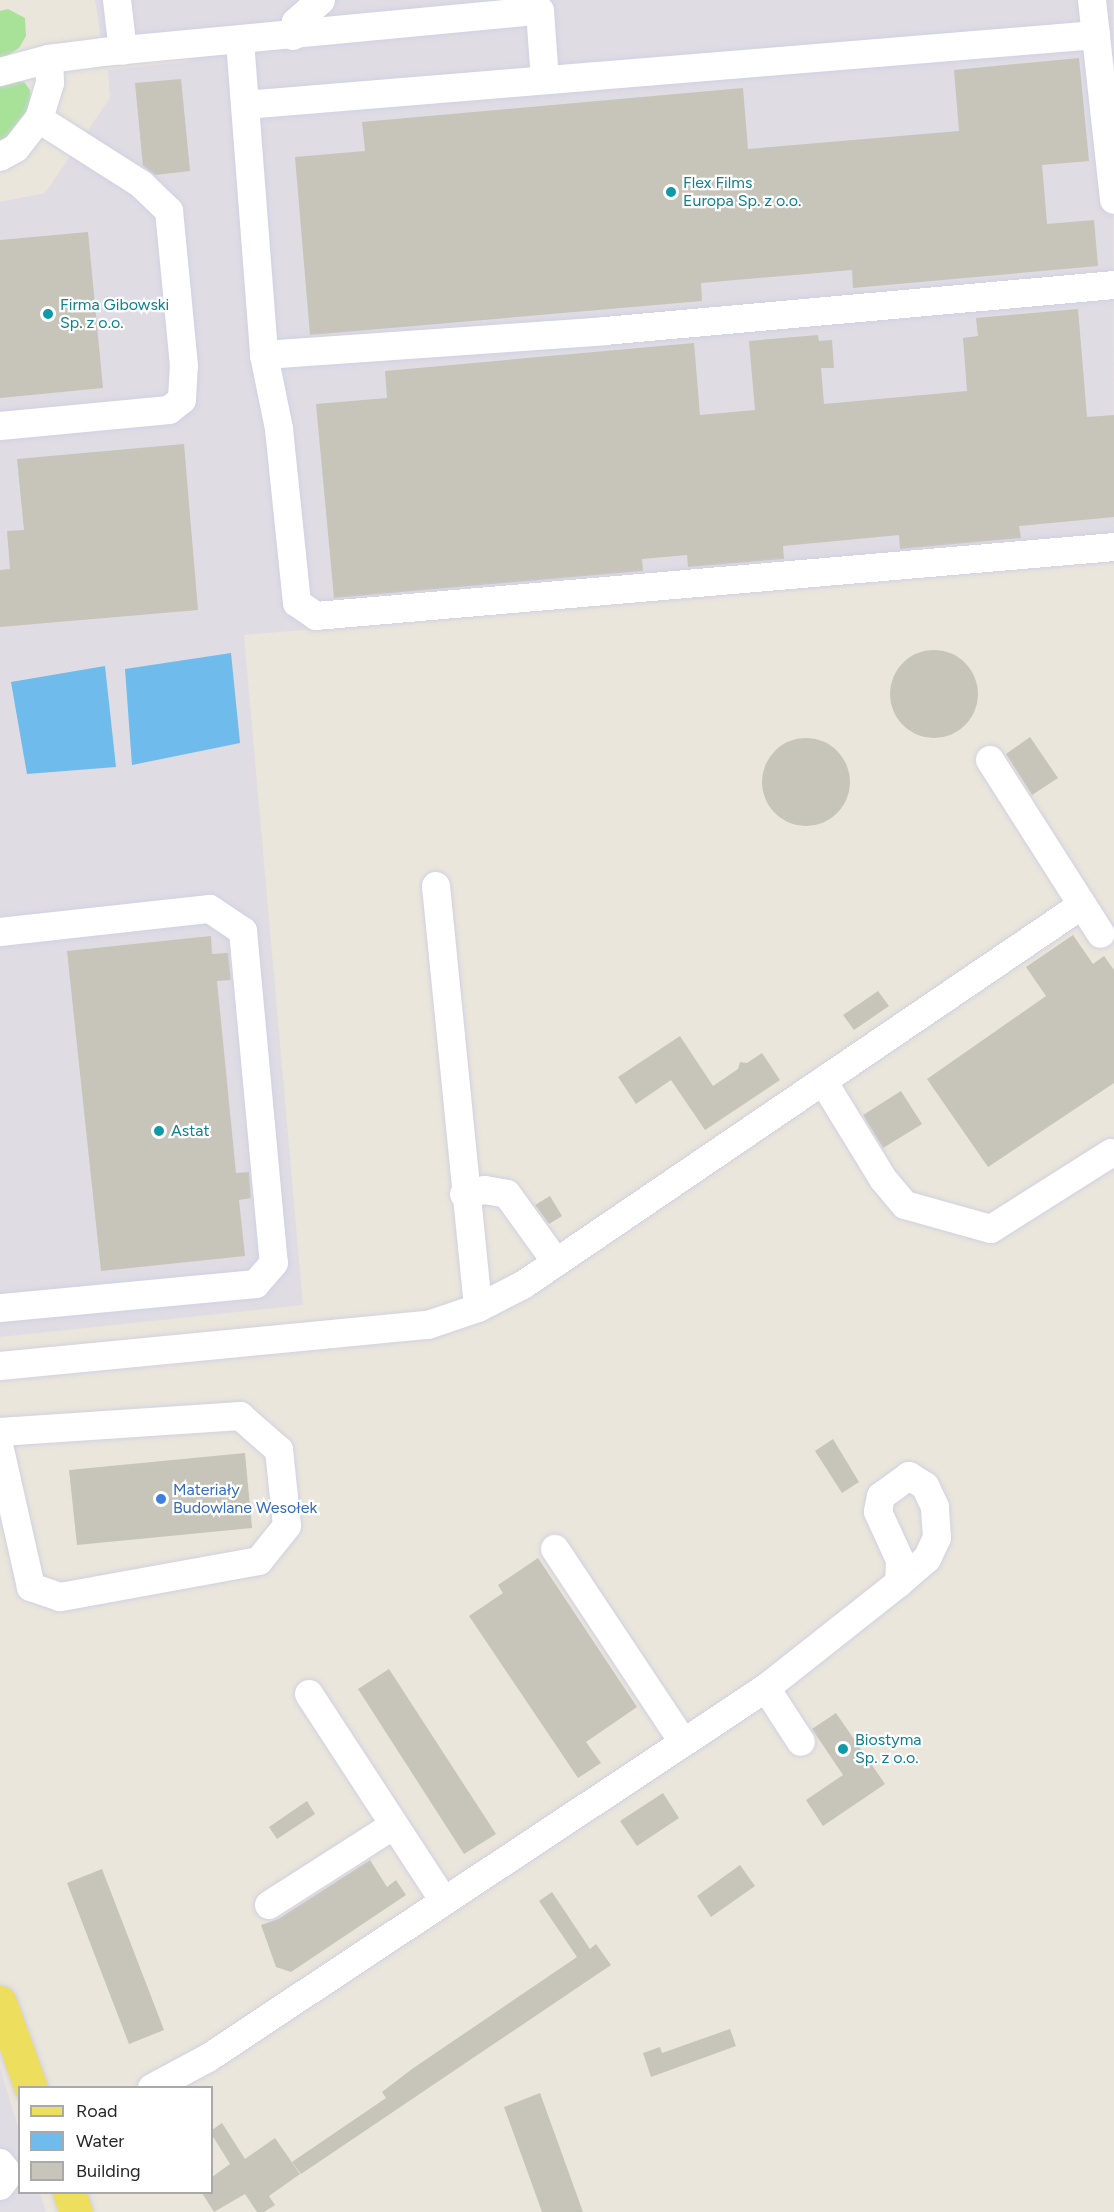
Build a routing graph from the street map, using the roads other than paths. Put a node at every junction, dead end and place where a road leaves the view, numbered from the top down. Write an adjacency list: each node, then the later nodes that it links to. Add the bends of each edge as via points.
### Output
1 (117, 0): 7 (lane)
2 (321, 0): 5 (lane, via 296,22)
3 (1092, 0): 4 (lane)
4 (1096, 34): 10 (lane); 14 (lane)
5 (293, 36): 6 (lane); 10 (lane, via 540,11)
6 (240, 41): 7 (lane); 11 (lane)
7 (123, 51): 8 (lane)
8 (49, 59): 9 (lane); 12 (lane, via 50,83)
9 (0, 72)
10 (545, 80): 11 (lane)
11 (245, 105): 16 (lane)
12 (39, 119): 13 (lane, via 16,148); 17 (lane, via 141,184 168,211 184,366 182,400 169,410)
13 (0, 157)
14 (1114, 200)
15 (1114, 285): 16 (lane, via 605,331)
16 (264, 355): 18 (lane, via 279,429 297,603 316,616)
17 (0, 426)
18 (1114, 547)
19 (990, 760): 21 (lane)
20 (436, 886): 26 (lane)
21 (1082, 905): 23 (lane); 24 (lane)
22 (0, 932): 28 (lane, via 210,909 243,932 274,1263 256,1284)
23 (1101, 934)
24 (823, 1081): 25 (lane, via 883,1179 905,1205 992,1229); 27 (lane)
25 (1111, 1153)
26 (464, 1194): 27 (lane, via 507,1194); 29 (lane)
27 (556, 1262): 29 (lane)
28 (0, 1308)
29 (478, 1308): 30 (lane, via 428,1325)
30 (0, 1366)
31 (0, 1432): 32 (lane, via 240,1416 279,1450 287,1526 259,1561 60,1598 31,1587)
32 (0, 1449)
33 (555, 1549): 37 (lane)
34 (899, 1583): 35 (lane)
35 (766, 1688): 37 (lane); 38 (lane)
36 (309, 1694): 39 (lane)
37 (683, 1742): 40 (lane)
38 (801, 1742)
39 (394, 1825): 40 (lane); 41 (lane)
40 (444, 1901): 44 (lane, via 208,2058)
41 (268, 1905)
42 (0, 2002): 43 (main road)
43 (30, 2086)
44 (156, 2086)
45 (0, 2163): 46 (lane, via 9,2174)
46 (0, 2186)
47 (69, 2194): 48 (main road)
48 (76, 2212)

